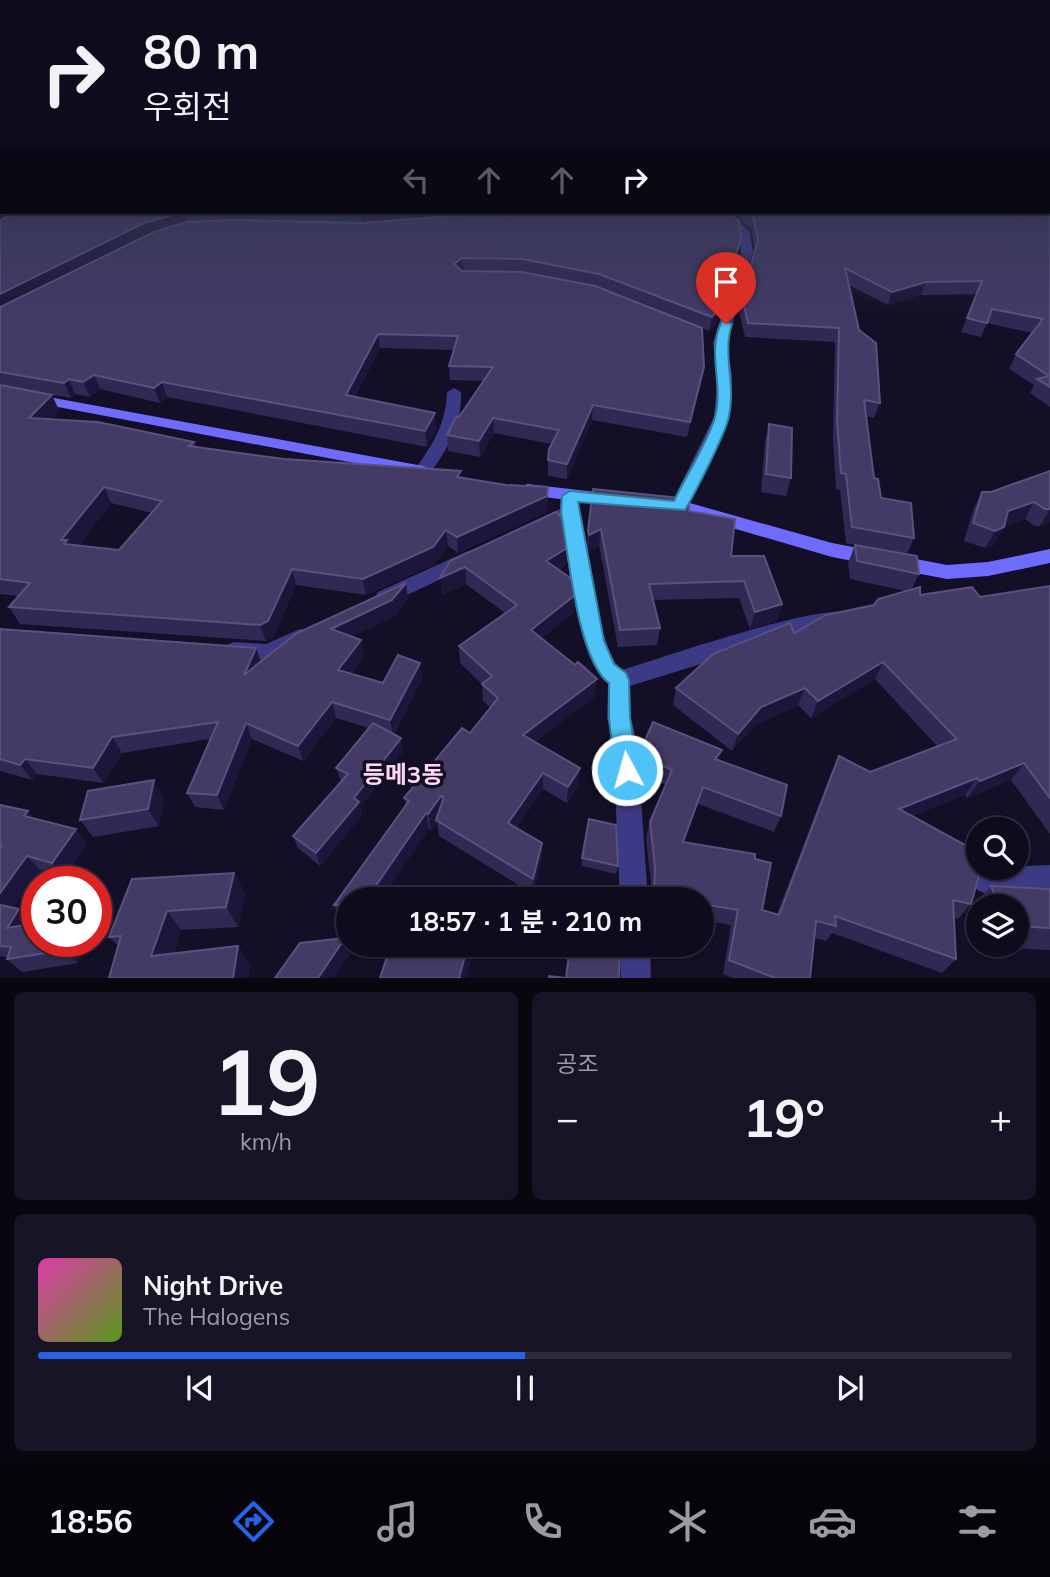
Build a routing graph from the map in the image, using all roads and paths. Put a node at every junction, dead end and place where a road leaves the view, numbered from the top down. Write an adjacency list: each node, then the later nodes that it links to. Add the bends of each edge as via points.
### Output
1 (732, 220): 8 (street, via 744,231 747,252 713,340 725,376 722,417)
2 (454, 392): 3 (street, via 447,437 430,472)
3 (0, 393)
4 (513, 488): 6 (street)
5 (625, 501): 6 (street)
6 (570, 504): 9 (street); 16 (street, via 594,641 606,670)
7 (652, 504): 8 (street)
8 (679, 506): 11 (street, via 832,550 947,572)
9 (525, 532)
10 (491, 548): 12 (street)
11 (1050, 556)
12 (364, 607)
13 (859, 614): 16 (street, via 790,628)
14 (313, 630): 15 (street, via 268,653)
15 (212, 649)
16 (619, 680): 19 (street)
17 (1029, 879): 18 (street)
18 (1050, 879)
19 (633, 887)
20 (635, 957): 21 (street)
21 (636, 978)

